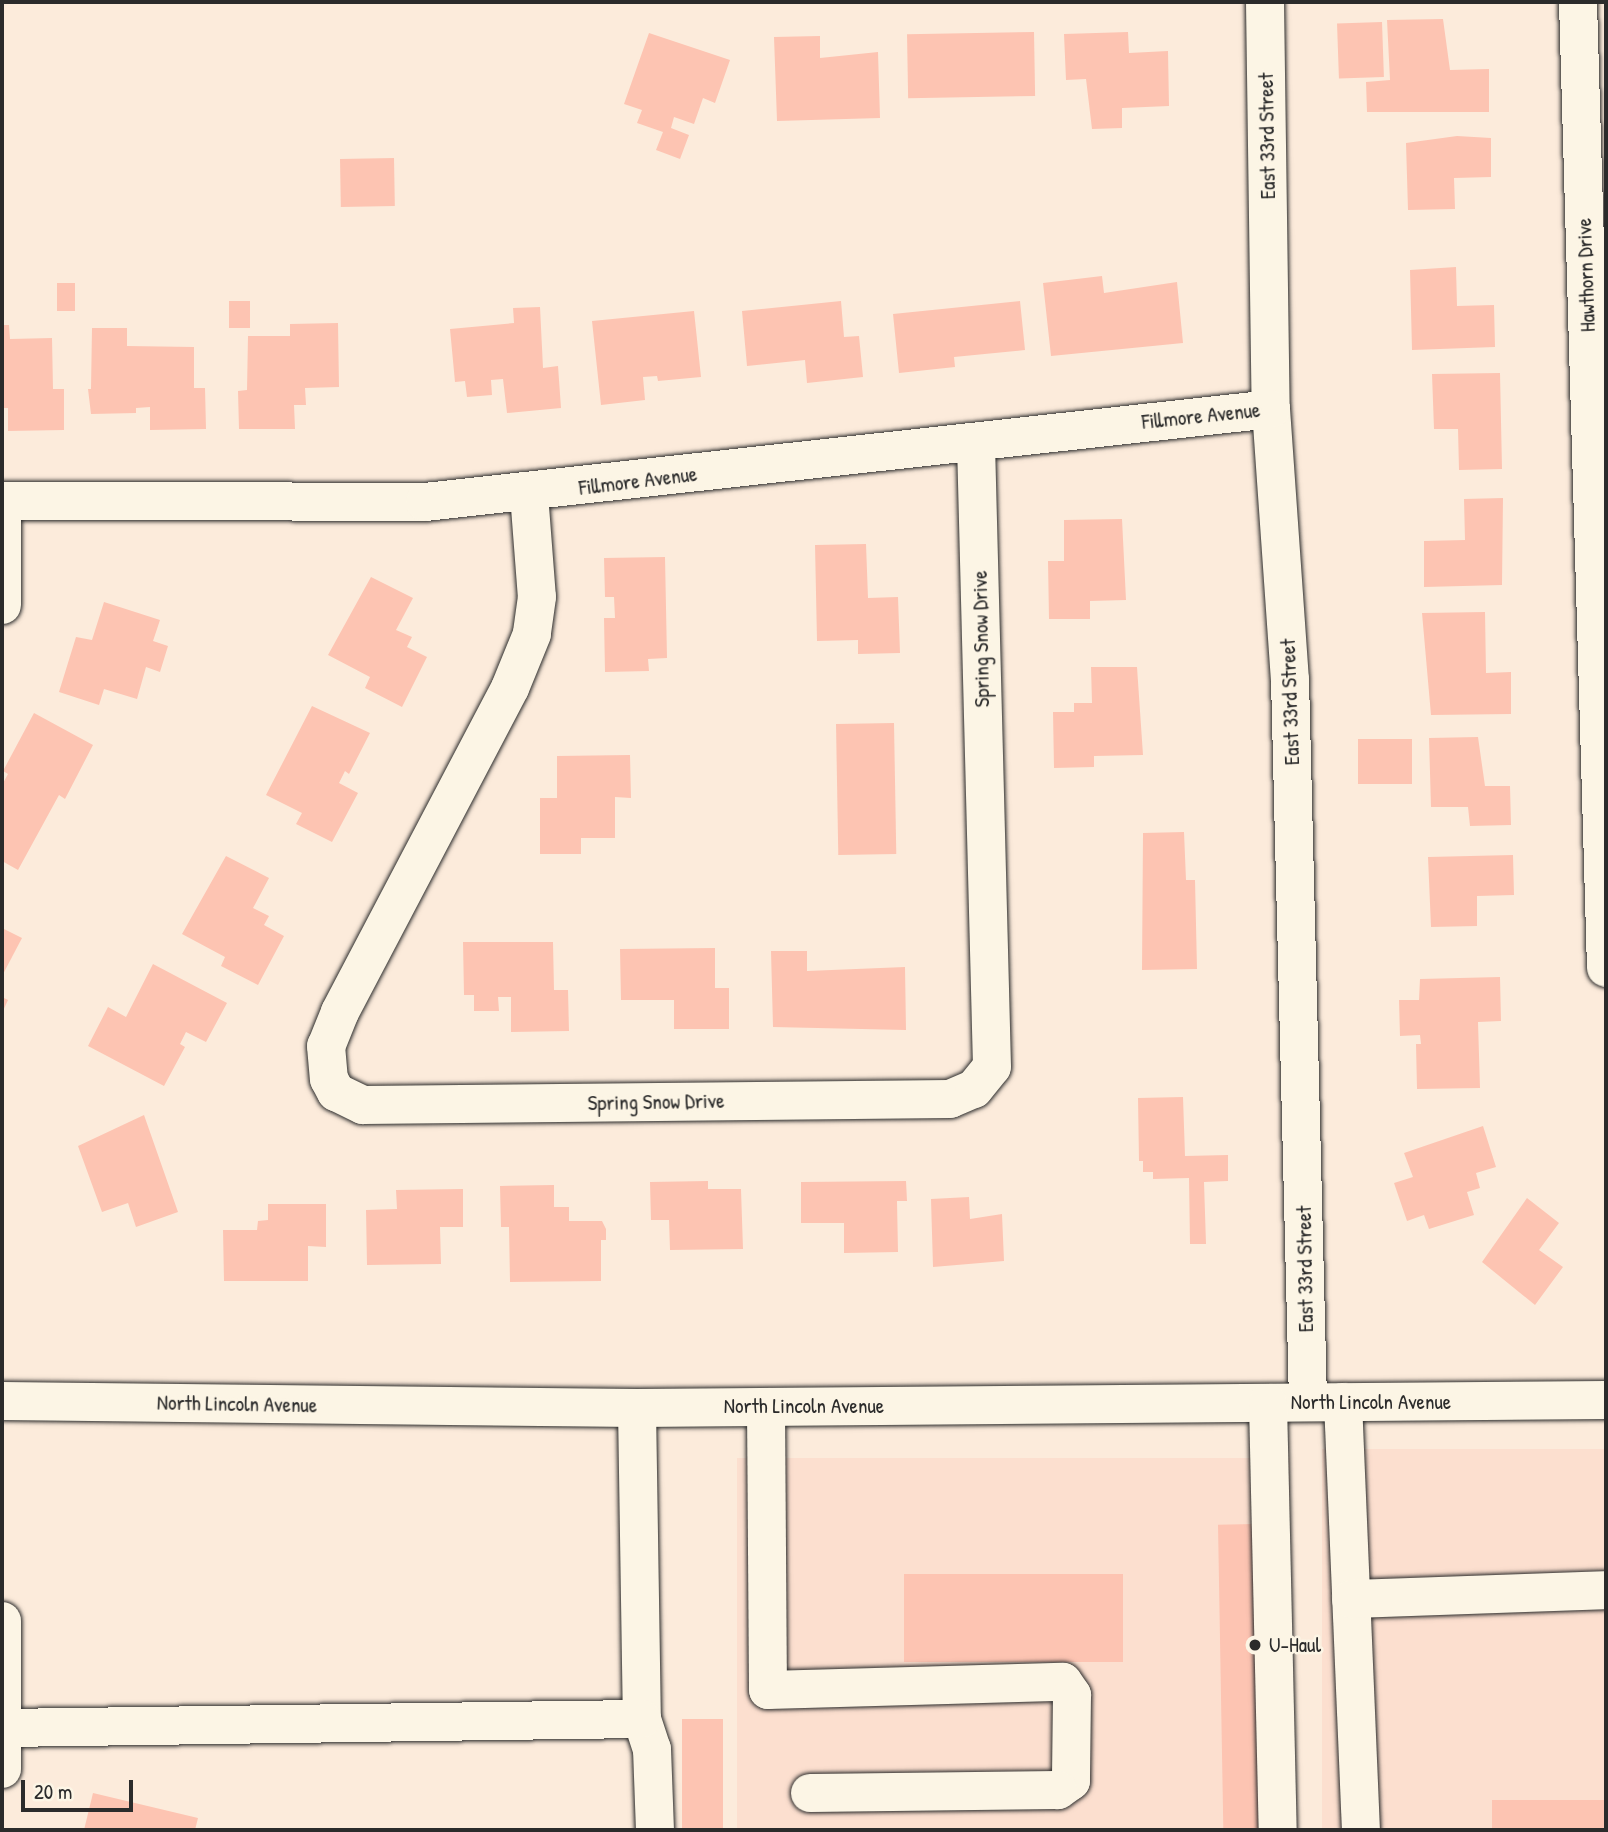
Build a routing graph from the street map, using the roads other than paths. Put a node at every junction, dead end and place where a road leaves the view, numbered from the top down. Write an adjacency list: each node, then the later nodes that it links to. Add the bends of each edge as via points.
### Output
1 (1265, 2): 3 (street, East 33rd Street)
2 (1578, 2): 8 (street, Hawthorn Drive)
3 (1271, 409): 4 (street, Fillmore Avenue); 11 (street, East 33rd Street, via 1290,680)
4 (976, 442): 5 (street, Fillmore Avenue); 5 (street, Spring Snow Drive, via 992,1067 974,1089 950,1098 363,1105 336,1092 329,1079 326,1046 340,1012 510,688 533,634 537,597)
5 (529, 494): 6 (street, Fillmore Avenue, via 425,502)
6 (2, 501): 7 (street)
7 (2, 605)
8 (1606, 968)
9 (1606, 1400): 11 (street, North Lincoln Avenue)
10 (2, 1401): 14 (street, North Lincoln Avenue)
11 (1326, 1402): 12 (street, North Lincoln Avenue); 16 (street, East 33rd Street)
12 (1268, 1403): 13 (street, North Lincoln Avenue); 23 (street)
13 (766, 1407): 14 (street, North Lincoln Avenue); 21 (street, via 768,1690 1063,1682 1072,1695 1071,1781 1058,1790)
14 (637, 1408): 18 (street)
15 (1606, 1590): 16 (street)
16 (1351, 1599): 24 (street, East 33rd Street)
17 (2, 1621): 19 (street)
18 (642, 1719): 19 (street); 22 (street, via 652,1749)
19 (3, 1728): 20 (street)
20 (2, 1769)
21 (810, 1793)
22 (655, 1830)
23 (1278, 1830)
24 (1361, 1830)

